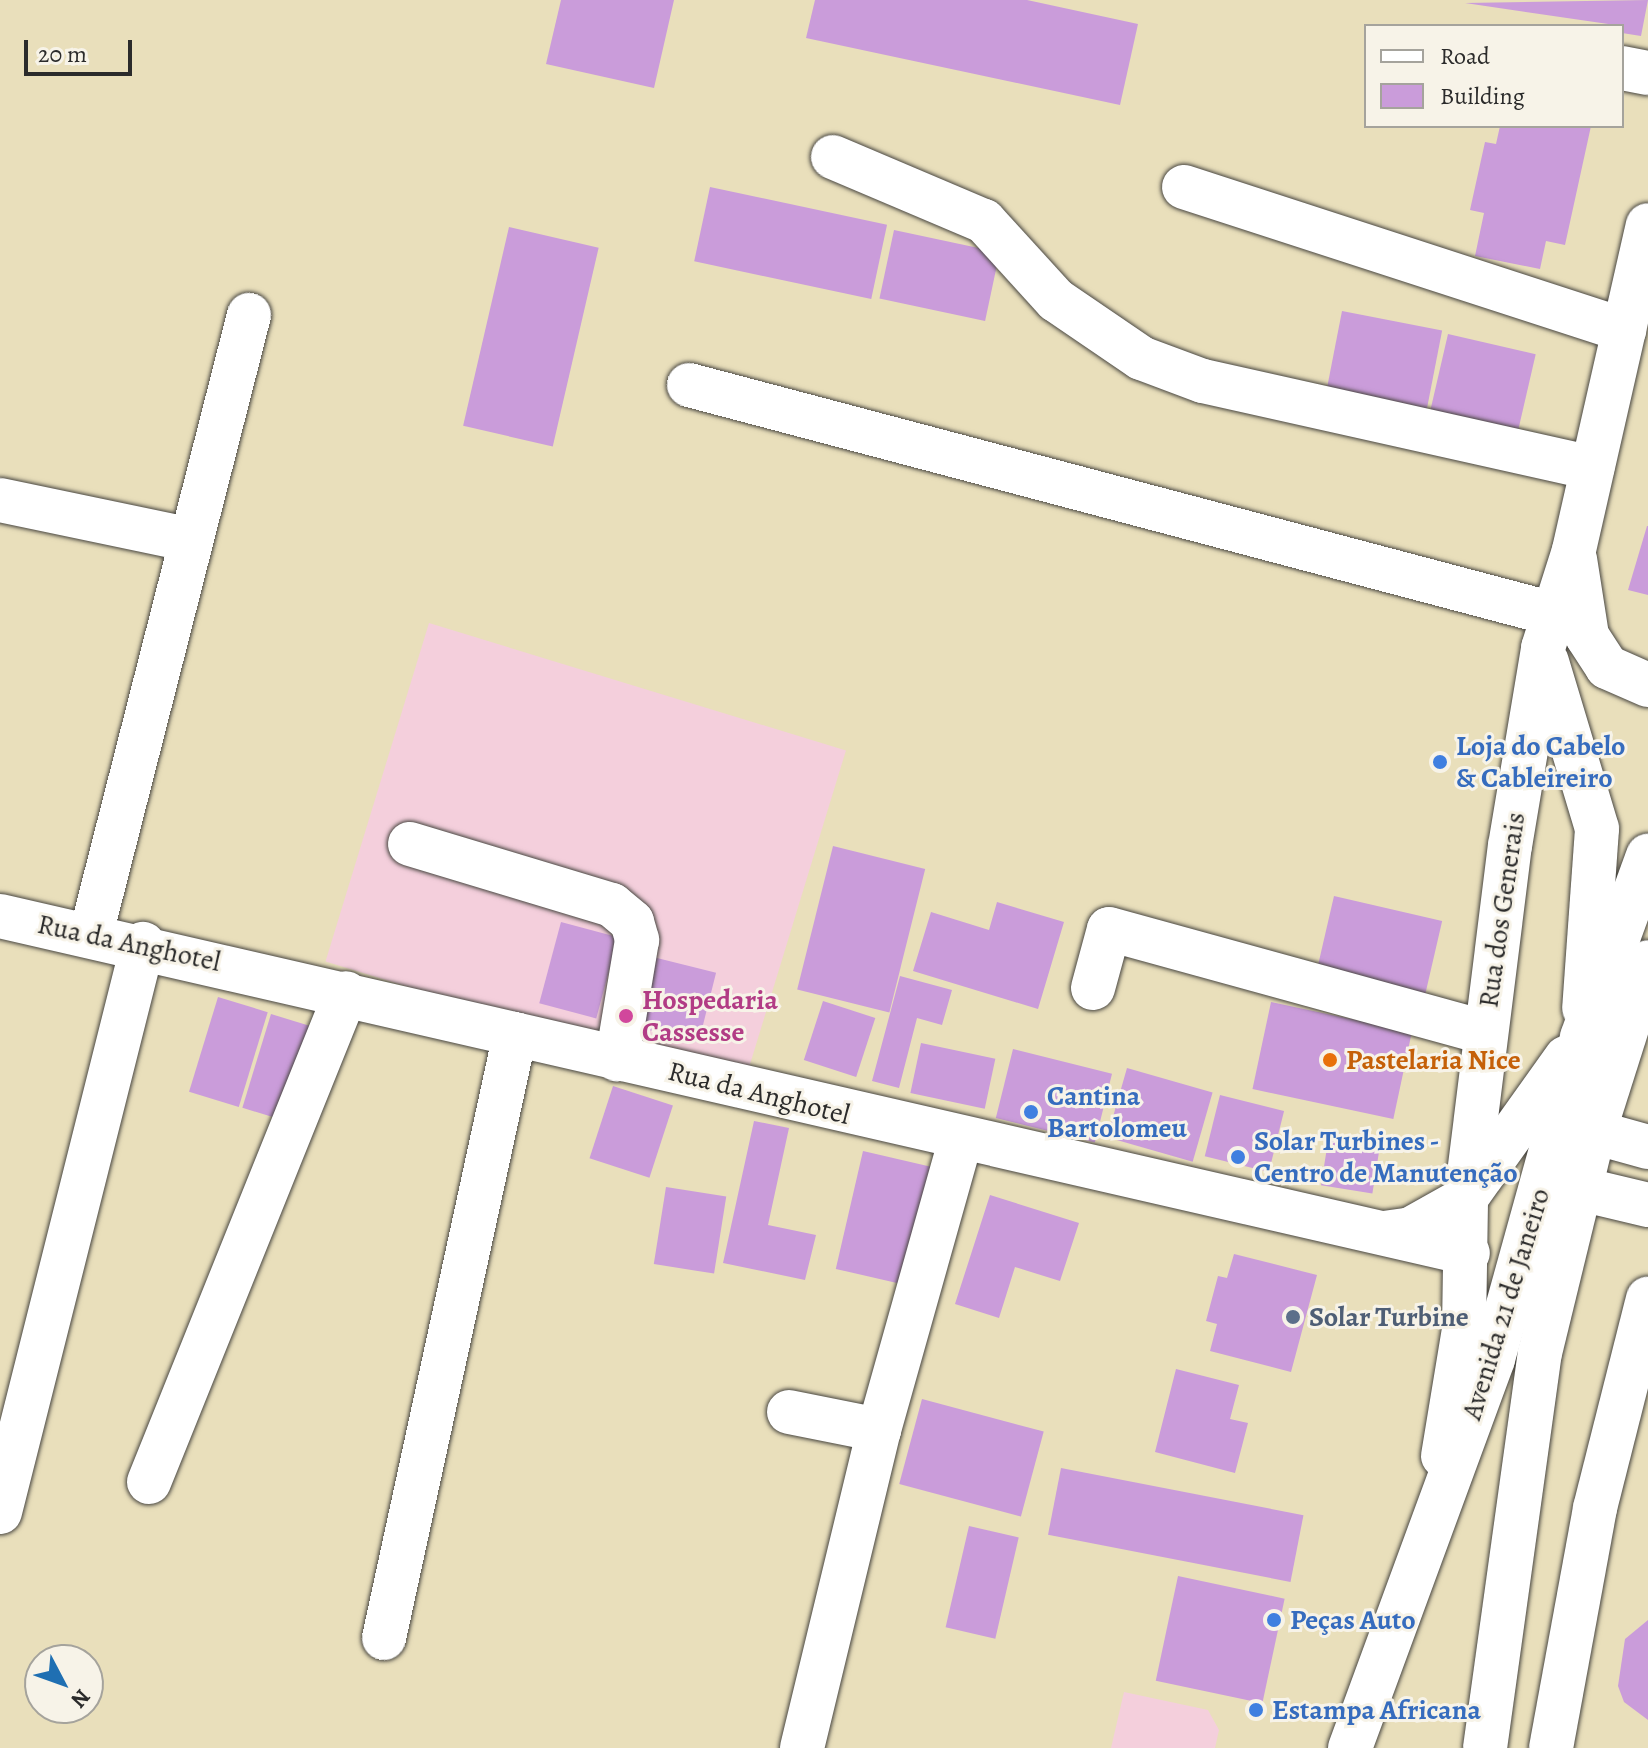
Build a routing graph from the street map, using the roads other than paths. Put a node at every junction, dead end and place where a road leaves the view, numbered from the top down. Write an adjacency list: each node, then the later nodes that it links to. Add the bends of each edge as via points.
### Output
1 (1624, 68): 2 (street)
2 (1648, 73)
3 (833, 157): 9 (street, via 984,221 1056,300 1141,358 1203,381)
4 (1184, 187): 7 (street)
5 (1648, 225): 7 (street, Rua dos Generais)
6 (249, 315): 11 (street)
7 (1624, 330): 9 (street, Rua dos Generais)
8 (689, 385): 13 (street)
9 (1592, 468): 12 (street, Rua dos Generais)
10 (0, 500): 11 (street)
11 (191, 540): 18 (street)
12 (1574, 550): 13 (street, Rua dos Generais); 14 (street, via 1587,636 1607,667)
13 (1548, 631): 23 (street, Rua dos Generais); 25 (street, via 1597,829)
14 (1648, 685)
15 (410, 844): 26 (street, via 612,905 632,922 637,940)
16 (1648, 856): 25 (street, Avenida 21 de Janeiro)
17 (0, 916): 18 (street, Rua da Anghotel)
18 (91, 934): 19 (street, Rua da Anghotel)
19 (143, 944): 22 (street, Rua da Anghotel); 39 (street)
20 (1648, 962): 27 (street, Avenida 21 de Janeiro)
21 (1093, 988): 23 (street, via 1109,929)
22 (346, 993): 24 (street, Rua da Anghotel); 38 (street)
23 (1486, 1033): 31 (street, Rua dos Generais)
24 (515, 1034): 26 (street, Rua da Anghotel); 41 (street)
25 (1582, 1037): 31 (street, Rua da Anghotel); 40 (street, Avenida 21 de Janeiro, via 1493,1359)
26 (617, 1059): 28 (street, Rua da Anghotel)
27 (1594, 1132): 29 (street); 30 (street, Avenida 21 de Janeiro)
28 (960, 1142): 33 (street, Rua da Anghotel); 37 (street)
29 (1648, 1147)
30 (1581, 1189): 32 (street); 44 (street, Avenida 21 de Janeiro, via 1540,1353)
31 (1466, 1198): 33 (street, Rua da Anghotel, via 1411,1229); 34 (street, Rua dos Generais)
32 (1648, 1205)
33 (1379, 1233): 34 (street, Rua da Anghotel)
34 (1468, 1253): 40 (street, Rua dos Generais, via 1454,1404)
35 (1648, 1299): 45 (street, via 1598,1495)
36 (789, 1412): 37 (street)
37 (879, 1430): 42 (street)
38 (149, 1482)
39 (1, 1502)
40 (1420, 1556): 43 (street, Avenida 21 de Janeiro)
41 (384, 1638)
42 (802, 1748)
43 (1350, 1748)
44 (1485, 1748)
45 (1551, 1748)

